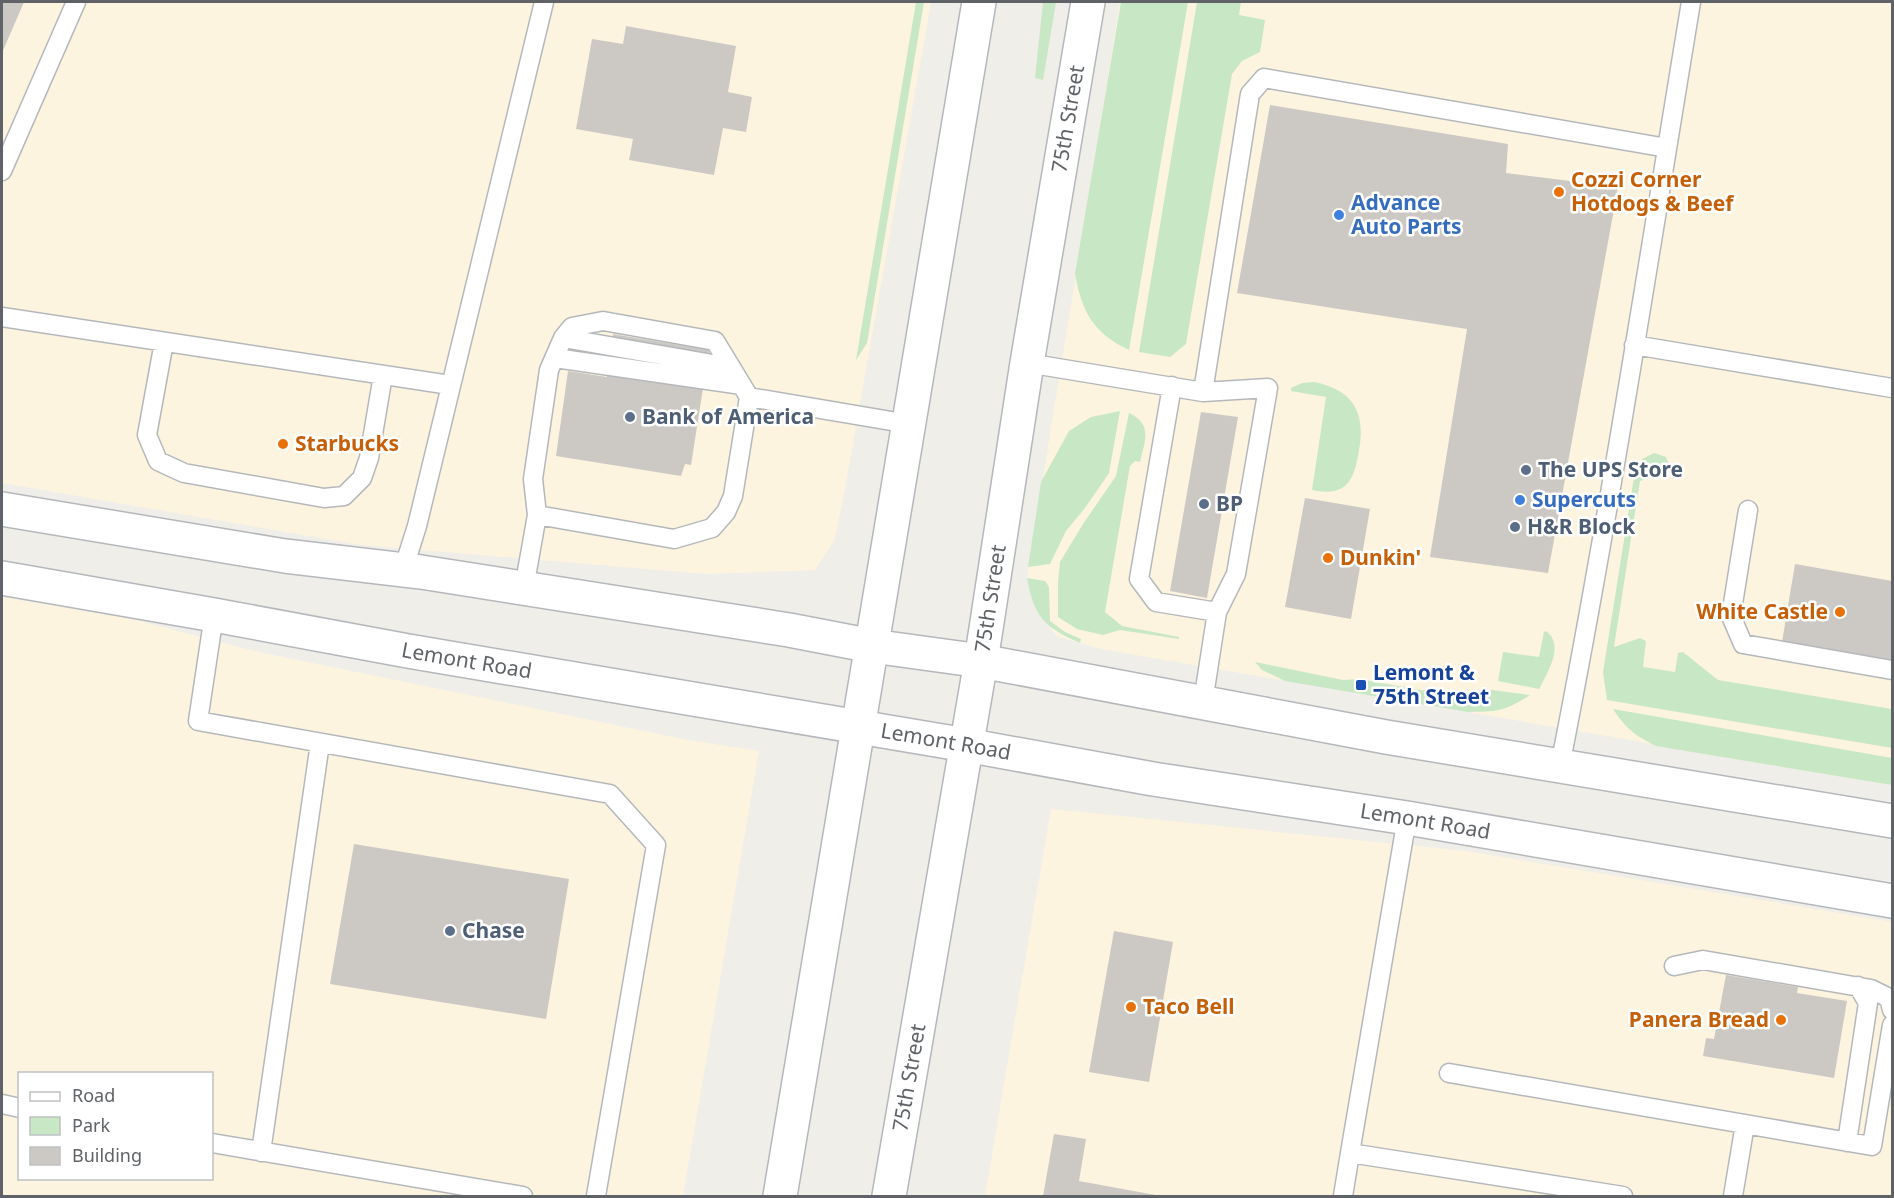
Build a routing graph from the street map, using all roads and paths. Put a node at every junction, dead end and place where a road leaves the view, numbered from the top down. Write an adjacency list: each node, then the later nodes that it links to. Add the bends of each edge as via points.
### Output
1 (76, 2): 7 (lane)
2 (544, 2): 14 (lane)
3 (979, 2): 19 (main road)
4 (1088, 2): 12 (main road, 75th Street)
5 (1691, 2): 6 (lane)
6 (1667, 148): 10 (lane); 18 (lane, via 1264,78 1250,94)
7 (2, 171)
8 (2, 317): 9 (lane)
9 (164, 342): 13 (lane); 13 (lane, via 147,435 158,461 184,473 324,498 344,496 362,478)
10 (1635, 345): 16 (lane); 35 (lane)
11 (555, 358): 17 (lane); 17 (lane, via 572,327 603,321 715,341); 22 (lane, via 549,370 532,479)
12 (1028, 363): 15 (lane); 29 (main road, 75th Street)
13 (383, 375): 14 (lane)
14 (450, 386): 23 (lane)
15 (1172, 386): 18 (lane); 26 (lane, via 1139,579 1156,602)
16 (1893, 388)
17 (745, 391): 19 (lane); 22 (lane, via 733,496 712,528 674,538)
18 (1203, 392): 26 (lane, via 1268,388 1236,574)
19 (909, 424): 28 (main road)
20 (2, 509): 23 (main road, via 285,556)
21 (1748, 510): 30 (lane, via 1731,616 1743,644)
22 (537, 515): 25 (lane)
23 (403, 570): 25 (main road)
24 (2, 578): 27 (main road, Lemont Road)
25 (524, 588): 28 (main road)
26 (1217, 612): 31 (lane)
27 (214, 615): 32 (main road, Lemont Road); 33 (lane, via 198,721)
28 (872, 646): 29 (main road); 32 (main road)
29 (981, 661): 31 (main road); 34 (main road, 75th Street)
30 (1893, 670)
31 (1203, 702): 35 (main road)
32 (858, 727): 34 (main road, Lemont Road); 53 (main road)
33 (320, 743): 49 (lane); 52 (lane, via 610,794 656,845)
34 (966, 745): 36 (main road, Lemont Road, via 1153,779); 54 (main road, 75th Street)
35 (1560, 766): 37 (main road)
36 (1407, 818): 38 (main road, Lemont Road); 50 (lane)
37 (1893, 821)
38 (1893, 901)
39 (1674, 966): 40 (lane, via 1703,960)
40 (1858, 986): 41 (lane, via 1890,998); 47 (lane, via 1868,1003)
41 (1893, 1010)
42 (1893, 1025): 47 (lane, via 1872,1146)
43 (1449, 1072): 46 (lane)
44 (2, 1104): 45 (lane)
45 (18, 1108)
46 (1745, 1124): 47 (lane); 57 (lane)
47 (1847, 1142)
48 (213, 1143): 49 (lane)
49 (261, 1152): 51 (lane)
50 (1350, 1153): 55 (lane); 56 (lane)
51 (523, 1197)
52 (597, 1197)
53 (780, 1197)
54 (889, 1197)
55 (1343, 1197)
56 (1623, 1197)
57 (1732, 1197)

